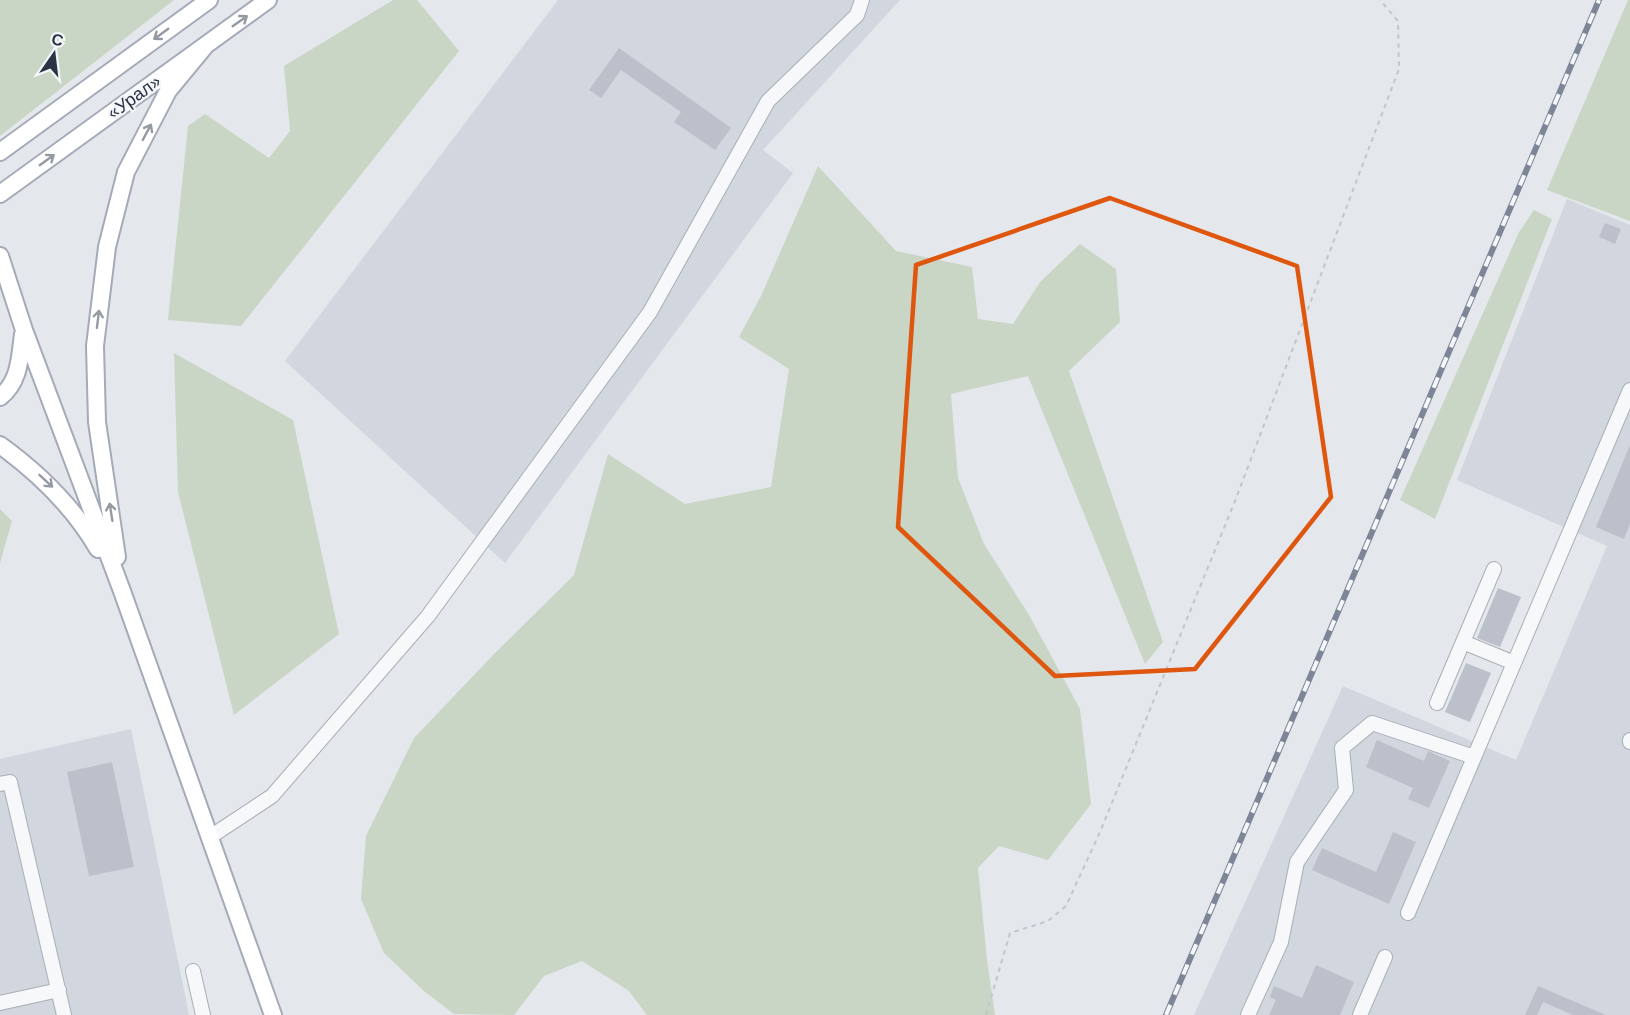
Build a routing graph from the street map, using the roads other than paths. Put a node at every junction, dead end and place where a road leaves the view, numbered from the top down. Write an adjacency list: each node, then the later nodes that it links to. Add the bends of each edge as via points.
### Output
1 (208, 0): 5 (main road, «Урал», one-way to 5)
2 (268, 0): 4 (main road, «Урал», one-way to 2)
3 (862, 0): 19 (street, via 857,15 768,102 650,312 428,616 272,796)
4 (206, 45): 6 (main road, «Урал», one-way to 4); 13 (main road, one-way to 4, via 97,422 95,346 107,247 126,172 168,91)
5 (0, 152)
6 (0, 194)
7 (0, 257): 8 (main road)
8 (24, 330): 10 (main road, via 18,372); 13 (main road)
9 (1630, 390): 15 (street)
10 (0, 397)
11 (0, 445): 13 (main road, one-way to 13, via 63,497 87,529)
12 (1494, 569): 14 (street)
13 (122, 591): 19 (main road)
14 (1463, 642): 15 (street); 16 (street)
15 (1514, 663): 17 (street)
16 (1437, 704)
17 (1474, 757): 20 (street); 28 (street, via 1372,723 1342,748 1346,790 1297,862 1281,942)
18 (0, 784): 23 (street, via 10,782)
19 (210, 837): 27 (main road)
20 (1408, 913)
21 (1385, 957): 29 (street)
22 (193, 971): 26 (street)
23 (58, 990): 24 (street); 25 (street)
24 (0, 1003)
25 (64, 1015)
26 (203, 1015)
27 (273, 1015)
28 (1248, 1015)
29 (1360, 1015)

